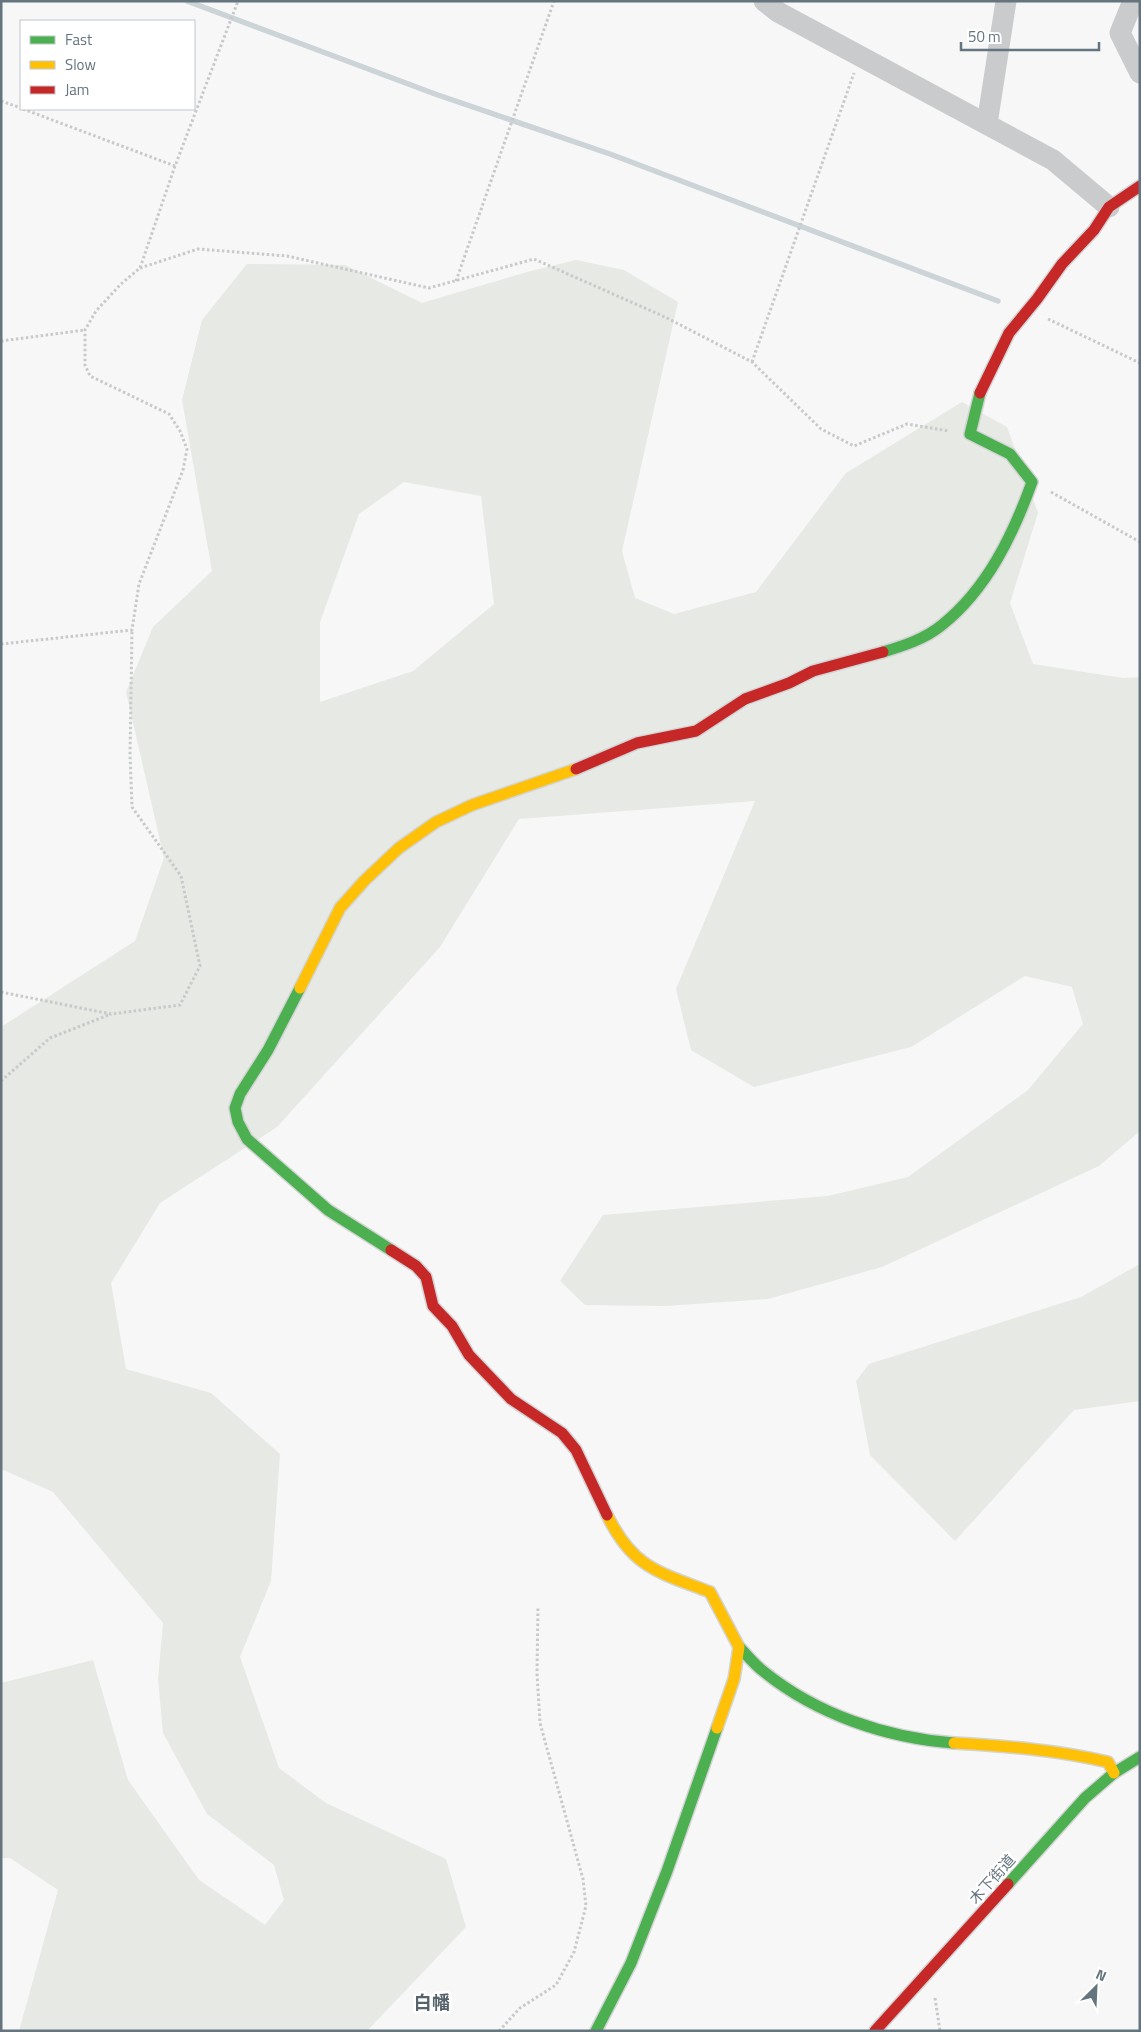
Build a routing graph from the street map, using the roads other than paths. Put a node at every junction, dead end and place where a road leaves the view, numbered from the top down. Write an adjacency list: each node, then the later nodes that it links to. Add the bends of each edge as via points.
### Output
1 (764, 1): 5 (street, via 778,12)
2 (1006, 1): 5 (street)
3 (1133, 1): 4 (street, via 1120,33)
4 (1140, 73)
5 (987, 124): 7 (street, via 1053,160)
6 (1140, 186): 7 (street)
7 (1109, 207): 8 (street, via 1094,230 1062,264 1009,333 978,397 970,434 1010,454 1032,482 1017,523 995,564 967,600 941,626 907,645 813,671 744,699 696,730 637,743 568,772 472,805 436,822 399,848 340,908 235,1108 247,1139 271,1161 328,1210 416,1266 426,1277 433,1306 452,1326 469,1355 511,1399 562,1433 576,1450 618,1538 633,1555 654,1570 710,1592)
8 (738, 1647): 10 (street, via 764,1671 808,1700 840,1716 934,1741 1078,1754 1108,1762); 11 (street, via 734,1679 667,1871 631,1963)
9 (1140, 1757): 10 (street, 木下街道)
10 (1114, 1773): 12 (street, 木下街道, via 1085,1798)
11 (596, 2031)
12 (876, 2031)

